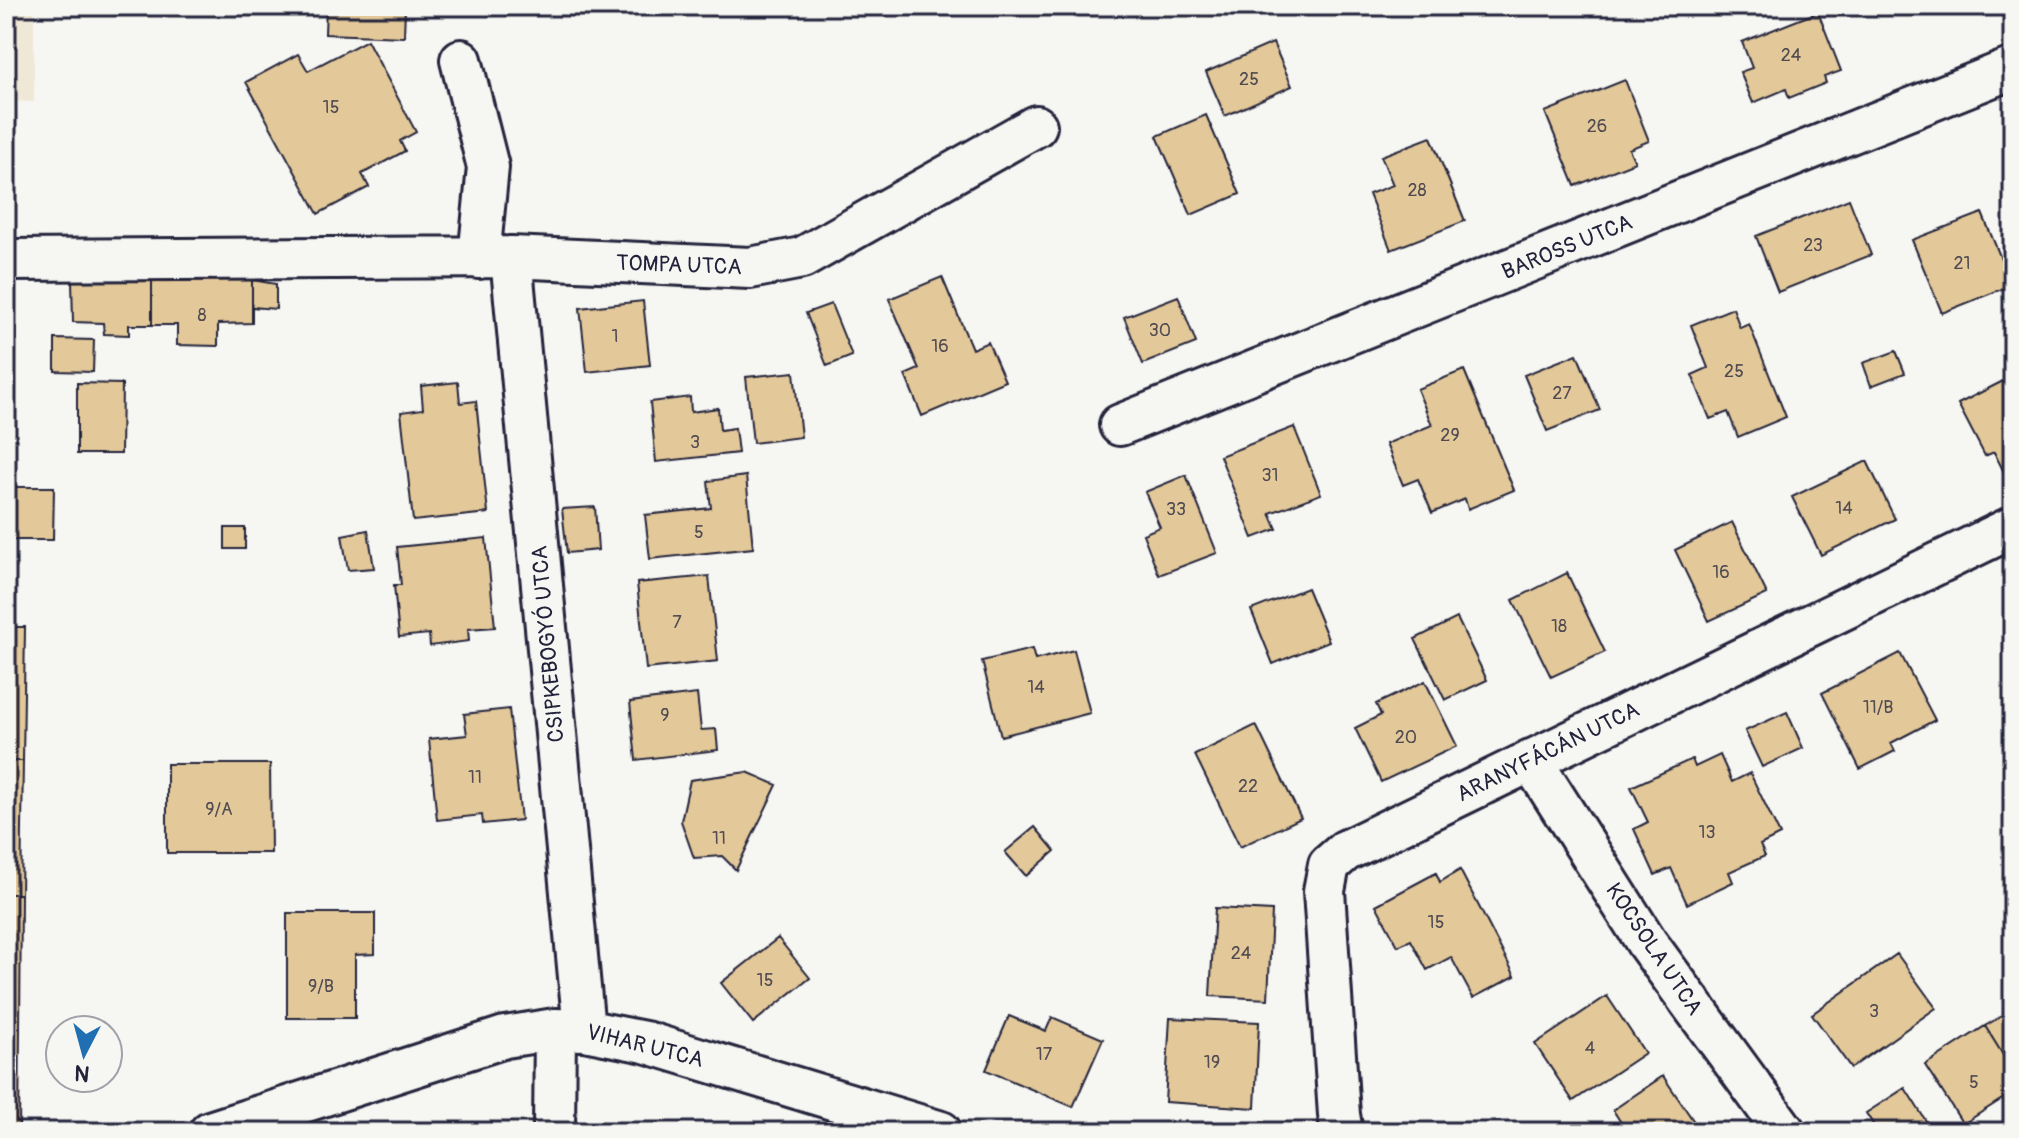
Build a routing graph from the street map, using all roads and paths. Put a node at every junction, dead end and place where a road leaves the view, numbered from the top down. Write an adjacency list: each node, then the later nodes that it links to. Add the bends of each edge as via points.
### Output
1 (461, 60): 4 (street, via 488,167)
2 (2013, 68): 6 (street, BAROSS UTCA)
3 (1036, 126): 4 (street, TOMPA UTCA, via 802,258 750,268)
4 (495, 258): 5 (street, TOMPA UTCA); 9 (street, CSIPKEBOGYÓ UTCA)
5 (6, 260)
6 (1120, 425)
7 (2013, 527): 8 (street, ARANYFÁCÁN UTCA)
8 (1531, 760): 13 (street, ARANYFÁCÁN UTCA, via 1345,851 1329,865 1324,891); 14 (street, KOCSOLA UTCA, via 1647,943)
9 (570, 1030): 10 (street, VIHAR UTCA, via 505,1037); 11 (street, CSIPKEBOGYÓ UTCA); 12 (street, VIHAR UTCA, via 645,1042)
10 (210, 1132)
11 (554, 1132)
12 (941, 1132)
13 (1342, 1132)
14 (1785, 1132)

